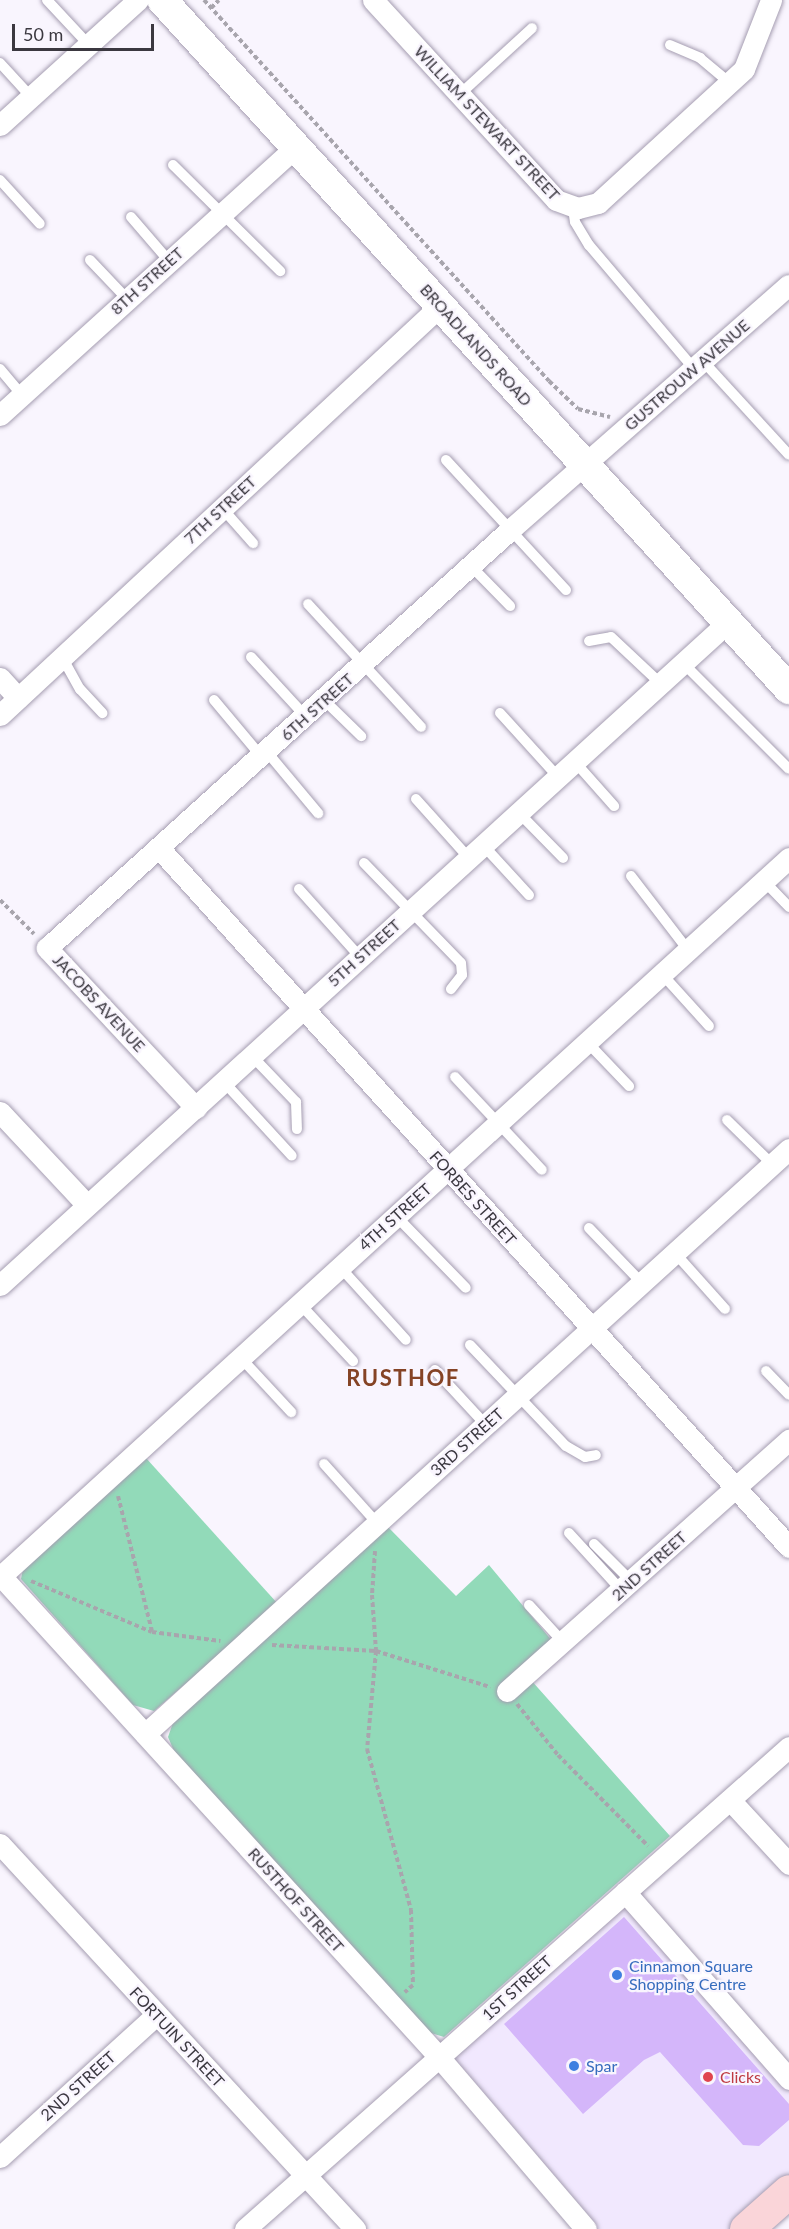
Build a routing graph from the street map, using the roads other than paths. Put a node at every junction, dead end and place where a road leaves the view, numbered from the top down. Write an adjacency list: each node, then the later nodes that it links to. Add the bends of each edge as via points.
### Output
1 (47, 0): 7 (lane)
2 (138, 0): 7 (street)
3 (162, 0): 14 (main road, BROADLANDS ROAD)
4 (374, 0): 11 (street, WILLIAM STEWART STREET)
5 (771, 0): 10 (street, WILLIAM STEWART STREET, via 744,69)
6 (532, 28): 11 (lane)
7 (89, 45): 12 (street)
8 (670, 45): 10 (lane, via 700,58)
9 (0, 63): 12 (lane)
10 (729, 82): 17 (street, WILLIAM STEWART STREET, via 598,203)
11 (459, 94): 17 (street, WILLIAM STEWART STREET, via 556,200)
12 (31, 98): 13 (street)
13 (0, 125)
14 (296, 147): 18 (street, 8TH STREET); 26 (main road, BROADLANDS ROAD)
15 (173, 165): 18 (lane)
16 (0, 180): 20 (lane)
17 (573, 208): 27 (lane, via 575,222 589,245)
18 (223, 212): 22 (street, 8TH STREET); 23 (lane)
19 (131, 217): 22 (lane)
20 (40, 224)
21 (90, 260): 25 (lane)
22 (169, 261): 25 (street, 8TH STREET)
23 (280, 271)
24 (789, 285): 27 (street, GUSTROUW AVENUE)
25 (127, 299): 29 (street, 8TH STREET)
26 (440, 306): 33 (main road, BROADLANDS ROAD); 34 (street, 7TH STREET)
27 (699, 365): 31 (lane); 33 (street, GUSTROUW AVENUE)
28 (0, 369): 29 (lane)
29 (22, 395): 30 (street, 8TH STREET)
30 (0, 415)
31 (789, 455)
32 (446, 460): 35 (lane)
33 (585, 465): 35 (street, 6TH STREET); 41 (main road, BROADLANDS ROAD)
34 (222, 508): 36 (lane); 43 (street, 7TH STREET)
35 (512, 528): 37 (street, 6TH STREET); 38 (lane)
36 (253, 543)
37 (471, 566): 40 (lane); 46 (street, 6TH STREET)
38 (566, 590)
39 (308, 604): 46 (lane)
40 (510, 606)
41 (728, 622): 45 (street, 5TH STREET); 49 (main road, BROADLANDS ROAD)
42 (589, 641): 48 (lane, via 610,637)
43 (62, 657): 50 (street, 7TH STREET); 53 (lane, via 80,689)
44 (251, 657): 56 (lane)
45 (684, 664): 48 (street, 5TH STREET); 61 (lane)
46 (363, 665): 52 (street, 6TH STREET); 57 (lane)
47 (0, 678): 50 (street)
48 (661, 684): 60 (street, 5TH STREET)
49 (789, 689)
50 (18, 698): 55 (street, 7TH STREET)
51 (214, 700): 59 (lane)
52 (324, 700): 56 (street, 6TH STREET); 58 (lane)
53 (102, 713)
54 (500, 713): 62 (lane)
55 (0, 715)
56 (306, 717): 59 (street, 6TH STREET)
57 (421, 727)
58 (361, 736)
59 (264, 754): 65 (lane); 67 (street, 6TH STREET)
60 (574, 762): 62 (street, 5TH STREET); 64 (lane)
61 (789, 769)
62 (558, 777): 66 (street, 5TH STREET)
63 (416, 799): 68 (lane)
64 (614, 806)
65 (318, 813)
66 (519, 813): 68 (street, 5TH STREET); 69 (lane)
67 (159, 848): 78 (street, 6TH STREET); 83 (street, FORBES STREET)
68 (476, 851): 75 (lane); 77 (street, 5TH STREET)
69 (563, 858)
70 (789, 858): 73 (street, 4TH STREET)
71 (364, 863): 77 (lane)
72 (632, 876): 79 (lane)
73 (764, 881): 76 (lane); 79 (street, 4TH STREET)
74 (299, 889): 80 (lane)
75 (529, 895)
76 (789, 907)
77 (411, 911): 80 (street, 5TH STREET); 82 (lane, via 461,963 462,975)
78 (47, 948): 90 (street, JACOBS AVENUE)
79 (688, 950): 81 (street, 4TH STREET)
80 (360, 957): 83 (street, 5TH STREET)
81 (662, 974): 84 (lane); 85 (street, 4TH STREET)
82 (451, 989)
83 (303, 1009): 86 (street, 5TH STREET); 98 (street, FORBES STREET)
84 (709, 1026)
85 (587, 1042): 89 (lane); 93 (street, 4TH STREET)
86 (252, 1056): 88 (street, 5TH STREET); 94 (lane, via 296,1102)
87 (455, 1077): 93 (lane)
88 (224, 1082): 90 (street, 5TH STREET); 96 (lane)
89 (628, 1086)
90 (196, 1108): 100 (street, 5TH STREET)
91 (0, 1112): 100 (street)
92 (728, 1120): 97 (lane)
93 (498, 1123): 98 (street, 4TH STREET); 99 (lane)
94 (297, 1129)
95 (789, 1149): 97 (street, 3RD STREET)
96 (292, 1156)
97 (772, 1164): 103 (street, 3RD STREET)
98 (447, 1169): 101 (street, 4TH STREET); 110 (street, FORBES STREET)
99 (542, 1170)
100 (87, 1205): 106 (street, 5TH STREET)
101 (396, 1216): 104 (street, 4TH STREET); 107 (lane)
102 (590, 1228): 105 (lane)
103 (675, 1253): 105 (street, 3RD STREET); 109 (lane)
104 (340, 1267): 108 (street, 4TH STREET); 111 (lane)
105 (642, 1283): 110 (street, 3RD STREET)
106 (0, 1285)
107 (466, 1288)
108 (300, 1304): 113 (street, 4TH STREET); 114 (lane)
109 (725, 1309)
110 (591, 1329): 117 (street, 3RD STREET); 124 (street, FORBES STREET)
111 (406, 1340)
112 (470, 1345): 117 (lane)
113 (241, 1358): 119 (lane); 129 (street, 4TH STREET)
114 (353, 1361)
115 (435, 1370): 120 (lane)
116 (766, 1371): 118 (lane)
117 (518, 1395): 120 (street, 3RD STREET); 122 (lane, via 566,1446 585,1457)
118 (789, 1395)
119 (291, 1412)
120 (486, 1425): 125 (street, 3RD STREET)
121 (789, 1440): 124 (street, 2ND STREET)
122 (596, 1455)
123 (324, 1464): 125 (lane)
124 (736, 1488): 128 (street, FORBES STREET); 130 (street, 2ND STREET)
125 (377, 1523): 134 (street, 3RD STREET)
126 (569, 1533): 130 (lane)
127 (594, 1544): 130 (lane)
128 (789, 1547)
129 (1, 1575): 134 (street, RUSTHOF STREET)
130 (626, 1586): 132 (street, 2ND STREET)
131 (529, 1605): 132 (lane)
132 (563, 1642): 133 (street, 2ND STREET)
133 (507, 1691)
134 (145, 1734): 141 (street, RUSTHOF STREET)
135 (789, 1747): 136 (street, 1ST STREET)
136 (729, 1800): 138 (street); 139 (street, 1ST STREET)
137 (4, 1855): 140 (street, FORTUIN STREET)
138 (789, 1864)
139 (625, 1893): 141 (street, 1ST STREET); 142 (street)
140 (156, 2015): 143 (street, 2ND STREET); 144 (street, FORTUIN STREET)
141 (439, 2057): 144 (street, 1ST STREET); 148 (street, RUSTHOF STREET)
142 (789, 2079)
143 (0, 2157)
144 (307, 2174): 146 (street, 1ST STREET); 147 (street, FORTUIN STREET)
145 (789, 2191): 149 (main road)
146 (245, 2229)
147 (355, 2229)
148 (586, 2229)
149 (746, 2229)

